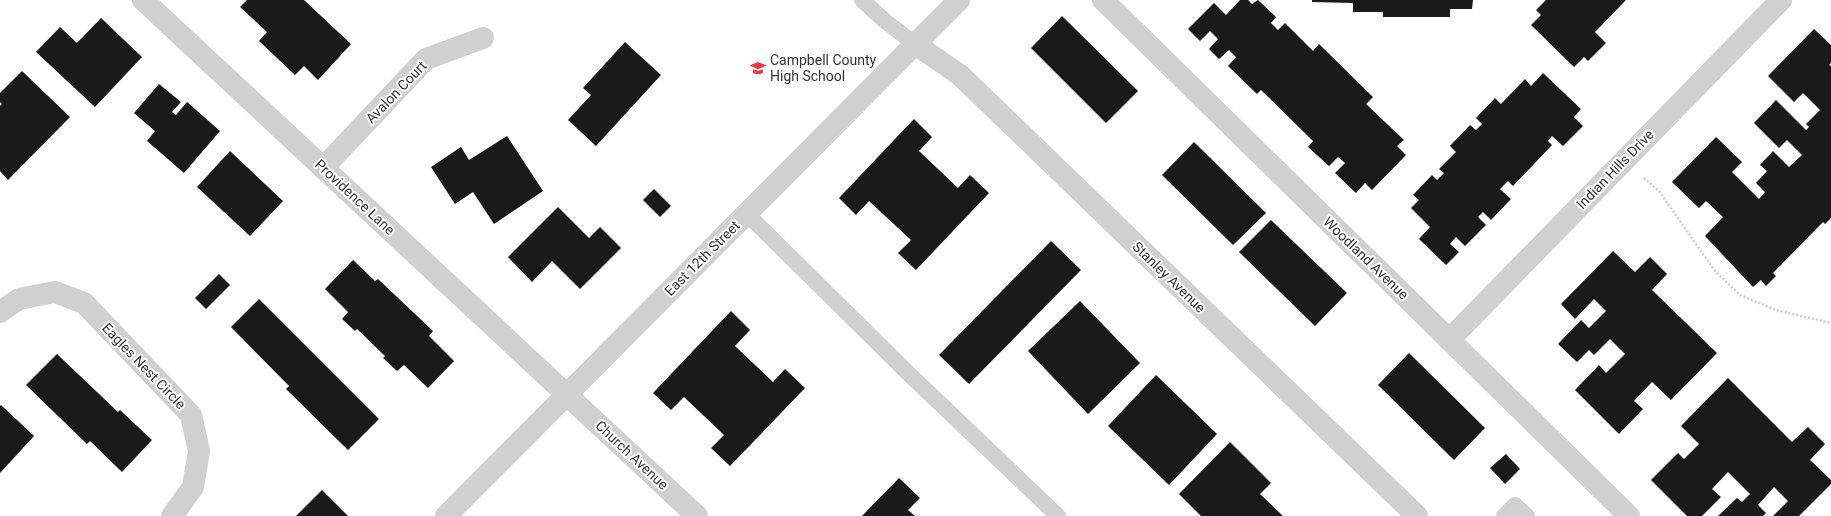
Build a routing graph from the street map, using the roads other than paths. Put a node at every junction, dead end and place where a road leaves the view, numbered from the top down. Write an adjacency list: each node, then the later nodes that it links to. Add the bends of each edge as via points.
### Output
1 (143, 0): 8 (street, Providence Lane)
2 (862, 0): 7 (lane)
3 (959, 0): 7 (street, East 12th Street)
4 (1103, 0): 11 (street, Woodland Avenue)
5 (1781, 0): 11 (street, Indian Hills Drive)
6 (483, 38): 8 (street, Avalon Court, via 426,59)
7 (916, 44): 9 (street, East 12th Street); 17 (street, Stanley Avenue, via 960,75)
8 (323, 168): 12 (street, Providence Lane)
9 (747, 214): 12 (street, East 12th Street); 16 (lane)
10 (0, 312): 13 (street, Eagles Nest Circle, via 19,298 55,292 84,303 191,415 199,452 194,487)
11 (1449, 340): 20 (street, Woodland Avenue)
12 (568, 394): 14 (street, East 12th Street); 15 (street, Church Avenue)
13 (172, 516)
14 (446, 516)
15 (697, 516)
16 (1058, 516)
17 (1417, 516)
18 (1504, 516): 19 (lane, via 1515,505)
19 (1527, 516)
20 (1629, 516)

